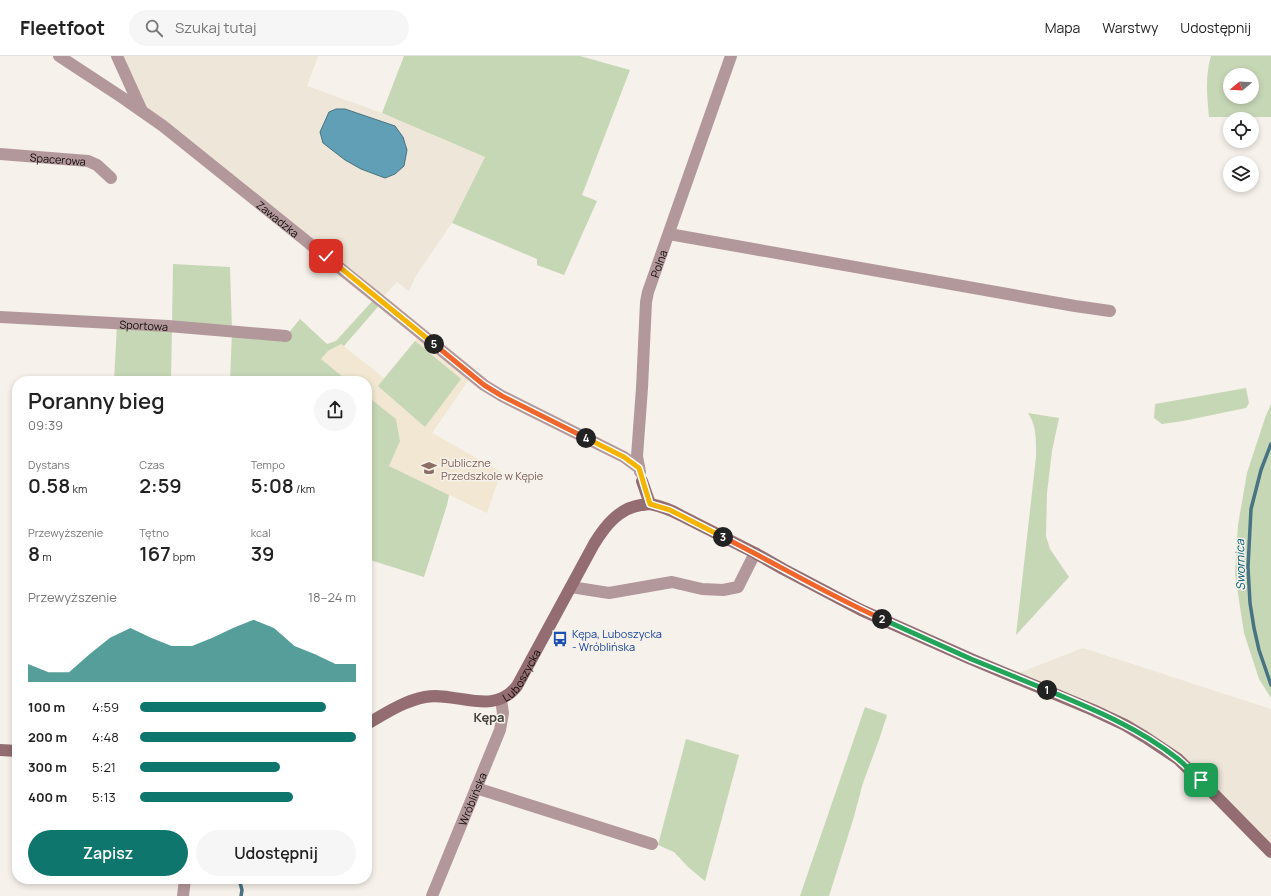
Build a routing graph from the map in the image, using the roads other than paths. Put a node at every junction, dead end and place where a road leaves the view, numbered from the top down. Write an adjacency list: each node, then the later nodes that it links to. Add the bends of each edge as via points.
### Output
1 (59, 56): 4 (street, Zawadzka)
2 (117, 56): 4 (street)
3 (731, 56): 7 (street, Polna)
4 (142, 111): 11 (street, Zawadzka, via 484,385 624,457)
5 (0, 154): 6 (street, Spacerowa, via 88,161 97,165)
6 (110, 178)
7 (669, 234): 8 (street); 11 (street, Polna, via 646,302 637,456)
8 (1110, 311)
9 (0, 318): 10 (street, Sportowa, via 168,326)
10 (286, 336)
11 (639, 468): 12 (street, Polna)
12 (650, 504): 13 (street, via 670,510); 14 (street, Luboszycka, via 633,506 609,523 594,544)
13 (755, 553): 14 (street, via 738,587 723,590 702,589 672,582 609,593); 21 (street, via 861,610 1125,725 1178,759)
14 (571, 587): 15 (street, Luboszycka, via 517,686)
15 (501, 700): 16 (street, Luboszycka, via 485,702 427,697 398,706); 19 (street, Wróblińska, via 503,713 500,730)
16 (372, 721)
17 (0, 750): 18 (street)
18 (12, 751)
19 (476, 788): 20 (street); 24 (street, Wróblińska)
20 (652, 844)
21 (1271, 852)
22 (184, 884): 23 (street)
23 (183, 896)
24 (432, 896)

